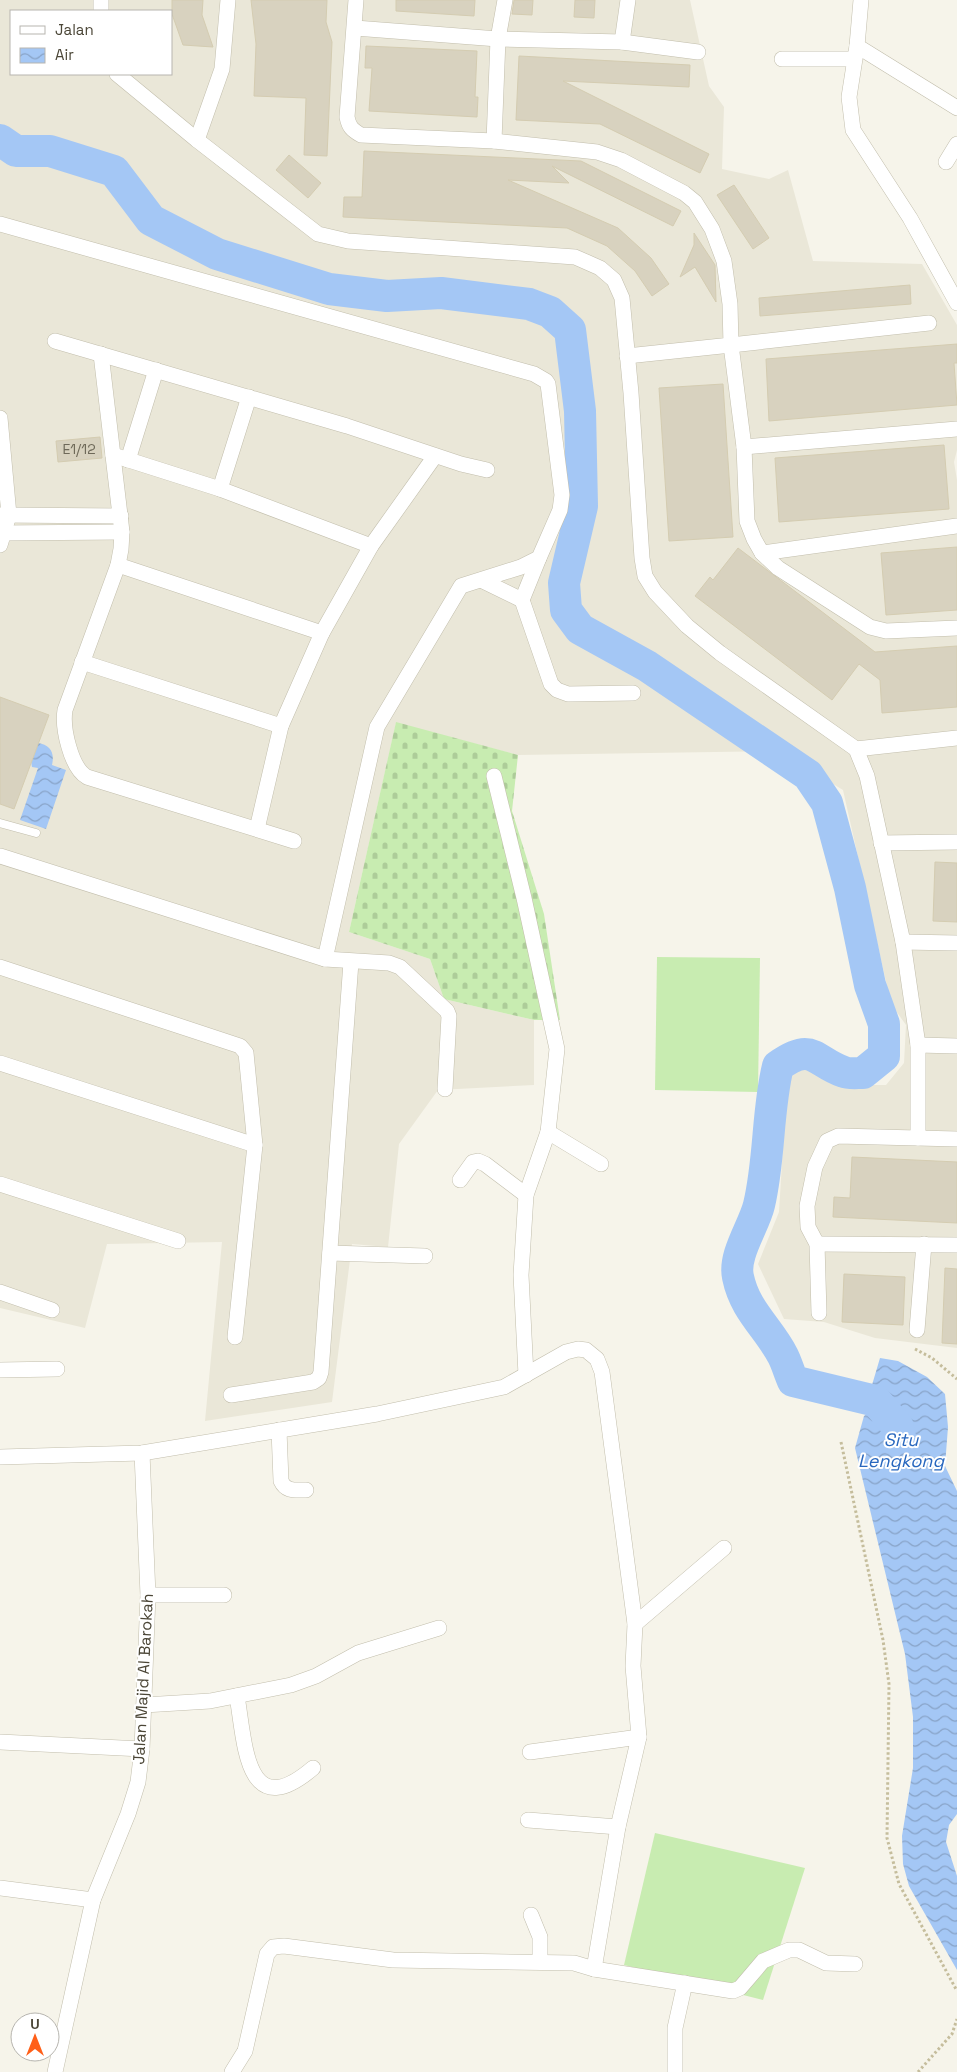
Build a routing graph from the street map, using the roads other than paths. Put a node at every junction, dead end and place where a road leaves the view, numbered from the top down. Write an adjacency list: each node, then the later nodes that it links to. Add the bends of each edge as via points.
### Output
1 (228, 0): 14 (street, via 222,69)
2 (356, 0): 6 (street)
3 (505, 0): 7 (street)
4 (628, 0): 8 (street)
5 (861, 0): 10 (street)
6 (355, 28): 7 (street); 15 (street, via 347,117 354,131 361,135)
7 (498, 39): 8 (street); 15 (street)
8 (622, 42): 9 (street)
9 (698, 52)
10 (855, 52): 11 (street); 13 (street); 19 (street, via 849,97 854,130 910,218)
11 (782, 59)
12 (118, 75): 14 (street)
13 (957, 108)
14 (197, 140): 24 (street, via 318,234 332,238 586,260 600,268 619,288)
15 (494, 141): 22 (street, via 610,155 684,193 695,202 712,229 724,261)
16 (957, 144): 17 (street)
17 (946, 162)
18 (0, 224): 42 (street, via 541,377 548,384 562,503)
19 (957, 303)
20 (929, 323): 22 (street)
21 (54, 341): 23 (street)
22 (731, 346): 24 (street); 29 (street)
23 (101, 354): 25 (street); 30 (street)
24 (627, 356): 52 (street, via 645,576 655,592 687,626 720,653)
25 (156, 370): 26 (street); 32 (street)
26 (249, 397): 31 (street); 34 (street)
27 (0, 418): 35 (street)
28 (957, 429): 29 (street)
29 (744, 447): 41 (street, via 747,521)
30 (113, 454): 32 (street); 36 (street)
31 (435, 456): 33 (street); 40 (street)
32 (128, 460): 34 (street)
33 (487, 470)
34 (220, 489): 40 (street)
35 (4, 515): 36 (street); 39 (street)
36 (120, 516): 38 (street)
37 (957, 526): 41 (street)
38 (122, 532): 39 (street); 43 (street)
39 (1, 537)
40 (371, 546): 47 (street)
41 (762, 554): 46 (street, via 778,568 870,628 886,631)
42 (539, 558): 44 (street); 45 (street)
43 (118, 564): 47 (street); 48 (street)
44 (481, 580): 45 (street); 63 (street, via 461,586 377,727)
45 (522, 600): 49 (street, via 557,690 568,694)
46 (957, 628)
47 (322, 633): 50 (street)
48 (82, 662): 50 (street); 55 (street, via 64,718 80,773)
49 (633, 692)
50 (281, 726): 55 (street)
51 (957, 738): 52 (street)
52 (856, 748): 59 (street, via 867,776)
53 (494, 776): 70 (street, via 557,1050)
54 (0, 823): 56 (lane)
55 (257, 829): 57 (street)
56 (36, 833)
57 (294, 841)
58 (957, 842): 59 (street)
59 (881, 843): 61 (street)
60 (0, 856): 63 (street)
61 (903, 942): 62 (street); 66 (street)
62 (957, 943)
63 (325, 959): 64 (street)
64 (351, 962): 69 (street, via 389,963 400,967 446,1011 449,1021); 82 (street)
65 (0, 967): 73 (street, via 240,1046 246,1053)
66 (918, 1045): 67 (street); 71 (street)
67 (957, 1046)
68 (0, 1063): 73 (street)
69 (445, 1089)
70 (548, 1132): 74 (street); 77 (street)
71 (918, 1138): 72 (street); 79 (street, via 838,1136 827,1140 815,1167 807,1206 808,1227)
72 (957, 1139)
73 (256, 1145): 88 (street)
74 (601, 1164)
75 (460, 1180): 77 (street, via 473,1162 478,1161)
76 (0, 1184): 78 (street)
77 (526, 1195): 91 (street, via 521,1275)
78 (178, 1241)
79 (818, 1244): 80 (street); 86 (street)
80 (924, 1244): 81 (street); 87 (street)
81 (957, 1245)
82 (330, 1253): 83 (street); 92 (street, via 319,1378 313,1382)
83 (425, 1256)
84 (0, 1292): 85 (street)
85 (52, 1310)
86 (819, 1313)
87 (917, 1330)
88 (235, 1336)
89 (57, 1369): 90 (street)
90 (0, 1370)
91 (526, 1375): 93 (street, via 504,1387 465,1396); 100 (street, via 578,1348 597,1359 602,1372)
92 (231, 1395)
93 (279, 1430): 94 (street); 96 (street, via 281,1481 290,1490)
94 (142, 1453): 95 (street); 98 (street, Jalan Majid Al Barokah)
95 (0, 1457)
96 (306, 1490)
97 (724, 1548): 100 (street)
98 (148, 1595): 99 (street); 103 (street, Jalan Majid Al Barokah)
99 (224, 1596)
100 (635, 1624): 104 (street, via 633,1666)
101 (439, 1628): 102 (street, via 358,1653 316,1676)
102 (238, 1696): 103 (street); 108 (street, via 247,1753 256,1777 264,1786 276,1789 288,1786)
103 (144, 1706): 106 (street, Jalan Majid Al Barokah)
104 (639, 1737): 107 (street); 110 (street)
105 (0, 1742): 106 (street)
106 (142, 1749): 112 (street, Jalan Majid Al Barokah, via 138,1782 128,1814)
107 (530, 1752)
108 (313, 1768)
109 (528, 1820): 110 (street)
110 (618, 1826): 116 (street)
111 (0, 1888): 112 (street)
112 (93, 1900): 118 (street, Jalan Majid Al Barokah)
113 (531, 1915): 114 (street, via 540,1937)
114 (540, 1961): 116 (street, via 574,1963); 119 (street, via 392,1960 274,1947 267,1954 245,2051)
115 (855, 1964): 117 (street, via 826,1963 793,1950 763,1961 736,1991)
116 (594, 1969): 117 (street)
117 (685, 1983): 120 (street, via 675,2028)
118 (55, 2072)
119 (232, 2072)
120 (675, 2072)

